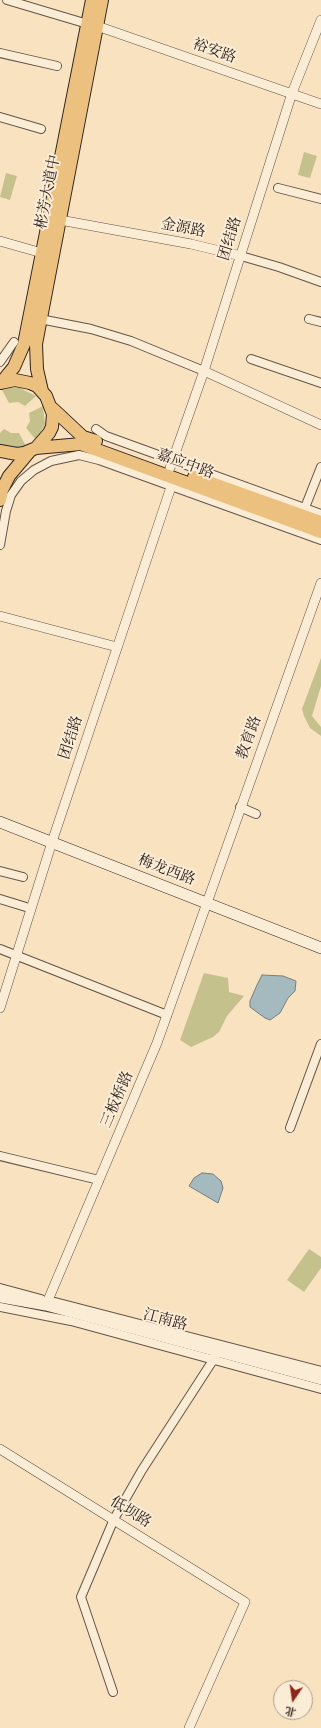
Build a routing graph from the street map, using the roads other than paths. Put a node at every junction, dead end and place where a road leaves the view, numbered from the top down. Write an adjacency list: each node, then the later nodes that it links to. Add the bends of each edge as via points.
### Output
1 (7, 0): 5 (street)
2 (92, 0): 16 (main road, 彬芳大道中)
3 (102, 0): 5 (main road, 彬芳大道中)
4 (321, 20): 8 (street, 团结路)
5 (97, 26): 8 (street, 裕安路); 14 (main road, 彬芳大道中)
6 (0, 53): 7 (street)
7 (57, 66)
8 (292, 94): 9 (street, 裕安路); 17 (street, 团结路)
9 (321, 104)
10 (0, 117): 11 (street)
11 (41, 129)
12 (278, 188): 13 (street)
13 (321, 199)
14 (60, 220): 17 (street, 金源路, via 191,244); 19 (main road, 彬芳大道中)
15 (0, 241): 16 (street)
16 (42, 253): 26 (main road, 彬芳大道中, via 24,344 14,368)
17 (241, 256): 18 (street, 金源路); 25 (street, 团结路)
18 (321, 282)
19 (40, 319): 25 (street, via 91,329 131,341); 28 (main road, 彬芳大道中, via 36,344 37,369)
20 (309, 319): 21 (street)
21 (321, 322)
22 (14, 342): 24 (street)
23 (251, 359): 27 (street)
24 (0, 362)
25 (204, 371): 30 (street); 35 (street, 团结路)
26 (0, 383): 28 (main road, via 23,381)
27 (321, 383)
28 (42, 391): 29 (main road, 嘉应中路)
29 (52, 408): 32 (main road, via 52,427 46,439); 35 (main road, 嘉应中路, via 83,437)
30 (321, 425)
31 (96, 429): 38 (street, via 106,436)
32 (33, 450): 33 (main road, 嘉应中路, via 17,454); 35 (main road, 嘉应中路, via 81,444); 36 (main road, via 9,476)
33 (0, 451)
34 (321, 467): 37 (street)
35 (171, 477): 39 (main road, 嘉应中路); 40 (main road, 嘉应中路); 41 (street); 42 (street, via 79,455 51,461 21,481 11,495); 45 (street, 团结路)
36 (0, 500)
37 (306, 505)
38 (321, 514)
39 (321, 522)
40 (321, 532)
41 (321, 540)
42 (0, 545)
43 (321, 583): 46 (street, 教育路)
44 (0, 616): 45 (street)
45 (117, 647): 49 (street, 团结路)
46 (240, 807): 47 (street); 53 (street, 教育路)
47 (256, 814)
48 (0, 822): 49 (main road, 梅龙西路)
49 (52, 842): 53 (main road, 梅龙西路); 57 (street, 团结路)
50 (0, 871): 51 (street)
51 (23, 877)
52 (0, 899): 54 (street)
53 (207, 903): 55 (main road, 梅龙西路); 59 (street, 三板桥路)
54 (26, 908)
55 (321, 948)
56 (0, 949): 57 (street)
57 (16, 956): 58 (street, 团结路); 59 (street)
58 (0, 1008)
59 (167, 1015): 63 (street, 三板桥路)
60 (321, 1044): 61 (street)
61 (290, 1128)
62 (0, 1156): 63 (street)
63 (99, 1180): 66 (street, 三板桥路)
64 (0, 1288): 66 (street)
65 (0, 1297): 66 (main road, 江南路)
66 (47, 1302): 68 (main road, 江南路); 69 (street)
67 (0, 1307): 68 (street, via 71,1321)
68 (216, 1356): 70 (main road, 江南路); 71 (street); 73 (street, via 142,1470)
69 (321, 1371)
70 (321, 1379)
71 (321, 1389)
72 (0, 1449): 73 (street, 低坝路)
73 (114, 1519): 74 (street, via 81,1597); 75 (street, 低坝路, via 245,1602)
74 (113, 1692)
75 (189, 1728)

